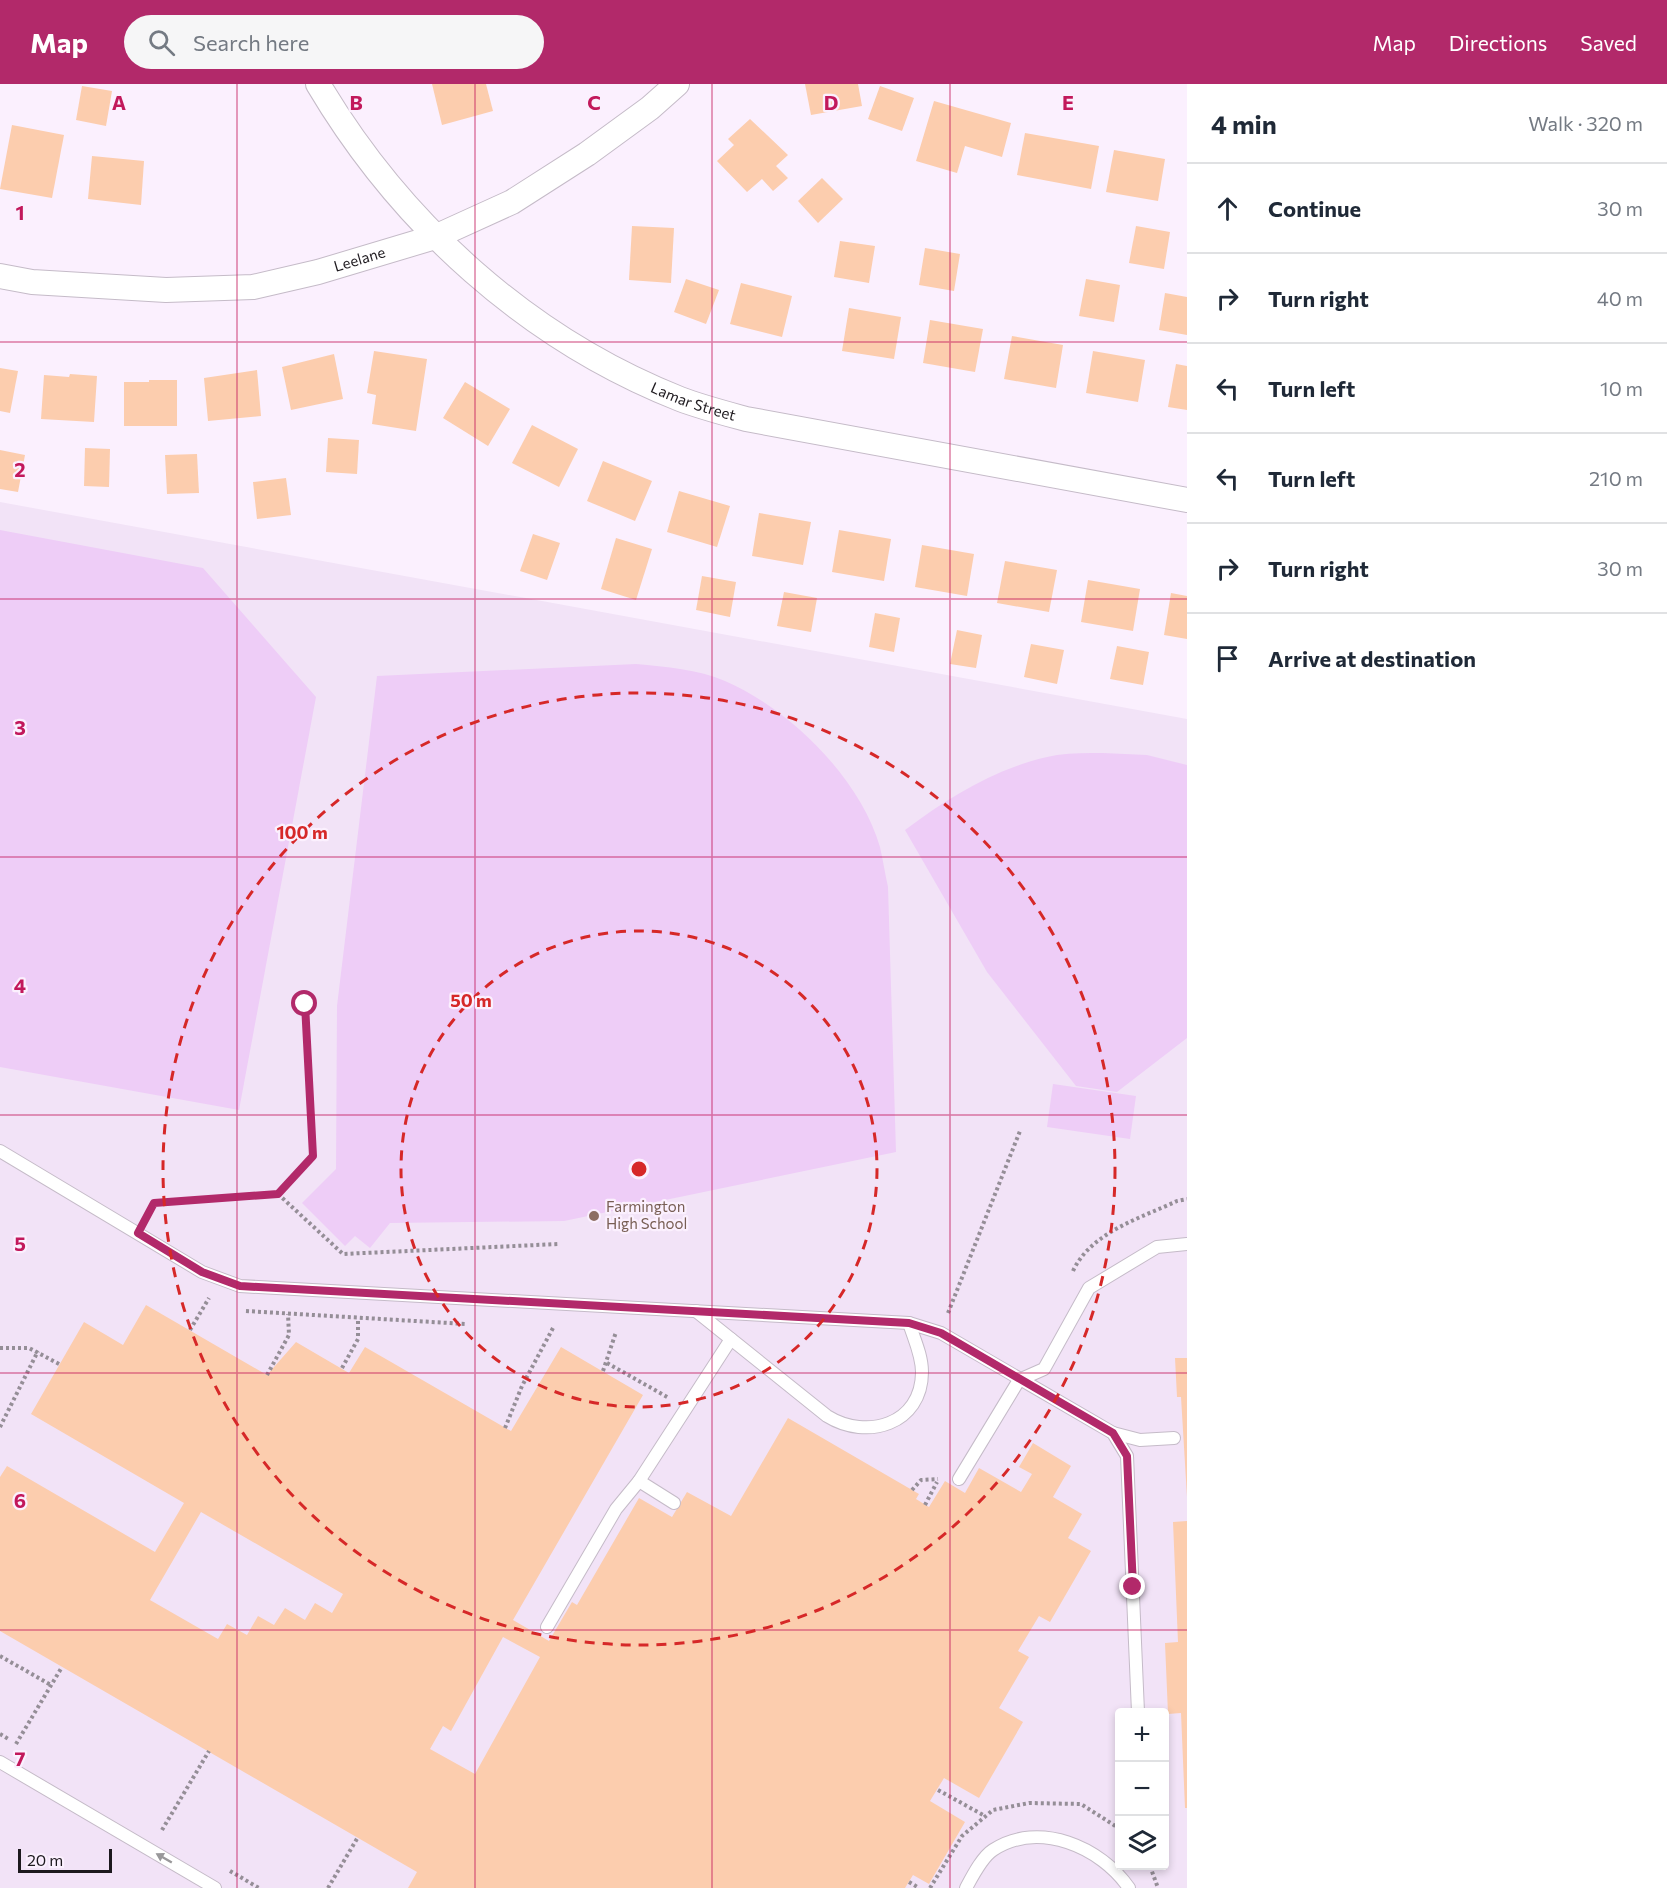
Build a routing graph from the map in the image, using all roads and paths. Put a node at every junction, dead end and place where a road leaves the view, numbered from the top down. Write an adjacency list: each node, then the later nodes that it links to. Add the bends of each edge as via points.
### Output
1 (318, 84): 3 (street, Lamar Street, via 372,165)
2 (677, 84): 3 (street, Leelane, via 596,147 512,202)
3 (435, 237): 4 (street, Leelane, via 318,272 253,286 166,290 32,282); 5 (street, Lamar Street, via 525,314 578,348 681,399 746,419)
4 (0, 276)
5 (1187, 501)
6 (305, 1004): 9 (path, via 313,1156)
7 (1020, 1131): 21 (path)
8 (0, 1151): 10 (lane)
9 (278, 1194): 10 (path, via 154,1203); 11 (path, via 343,1254)
10 (138, 1233): 14 (lane, via 202,1272 240,1286)
11 (558, 1244)
12 (1187, 1244): 30 (lane, via 1157,1247 1089,1288 1044,1369)
13 (209, 1298): 19 (path)
14 (696, 1311): 17 (lane); 22 (lane)
15 (288, 1314): 29 (path, via 289,1335)
16 (358, 1318): 27 (path, via 358,1339)
17 (909, 1323): 21 (lane); 22 (lane, via 921,1358 920,1387 905,1412 893,1421 867,1429 853,1428 828,1416)
18 (553, 1328): 33 (path)
19 (190, 1330)
20 (616, 1332): 25 (path)
21 (941, 1333): 30 (lane)
22 (731, 1339): 31 (lane)
23 (0, 1348): 24 (path)
24 (38, 1351): 26 (path); 32 (path)
25 (607, 1363): 28 (path); 31 (path)
26 (59, 1364)
27 (342, 1368)
28 (603, 1371)
29 (267, 1375)
30 (1019, 1380): 34 (lane); 37 (lane)
31 (686, 1408): 38 (lane)
32 (0, 1427)
33 (505, 1428)
34 (1113, 1433): 35 (lane, via 1140,1440); 45 (lane, via 1127,1456)
35 (1174, 1438)
36 (939, 1479): 39 (path, via 921,1480)
37 (959, 1479)
38 (639, 1481): 40 (lane); 41 (lane, via 616,1509)
39 (912, 1490)
40 (674, 1503)
41 (547, 1628)
42 (0, 1656): 44 (path)
43 (62, 1667): 44 (path)
44 (51, 1685): 46 (path)
45 (1137, 1708)
46 (16, 1744)
47 (209, 1751): 51 (path)
48 (0, 1762): 57 (lane, one-way to 48)
49 (938, 1790): 50 (path)
50 (985, 1816)
51 (162, 1830)
52 (357, 1838): 58 (path)
53 (1127, 1870): 55 (lane)
54 (1151, 1870): 62 (path)
55 (1121, 1877): 60 (lane, via 1078,1845 1034,1839 1012,1842 992,1851); 61 (lane)
56 (909, 1882): 59 (path)
57 (214, 1888)
58 (328, 1888)
59 (919, 1888)
60 (966, 1888)
61 (1129, 1888)
62 (1158, 1888)

